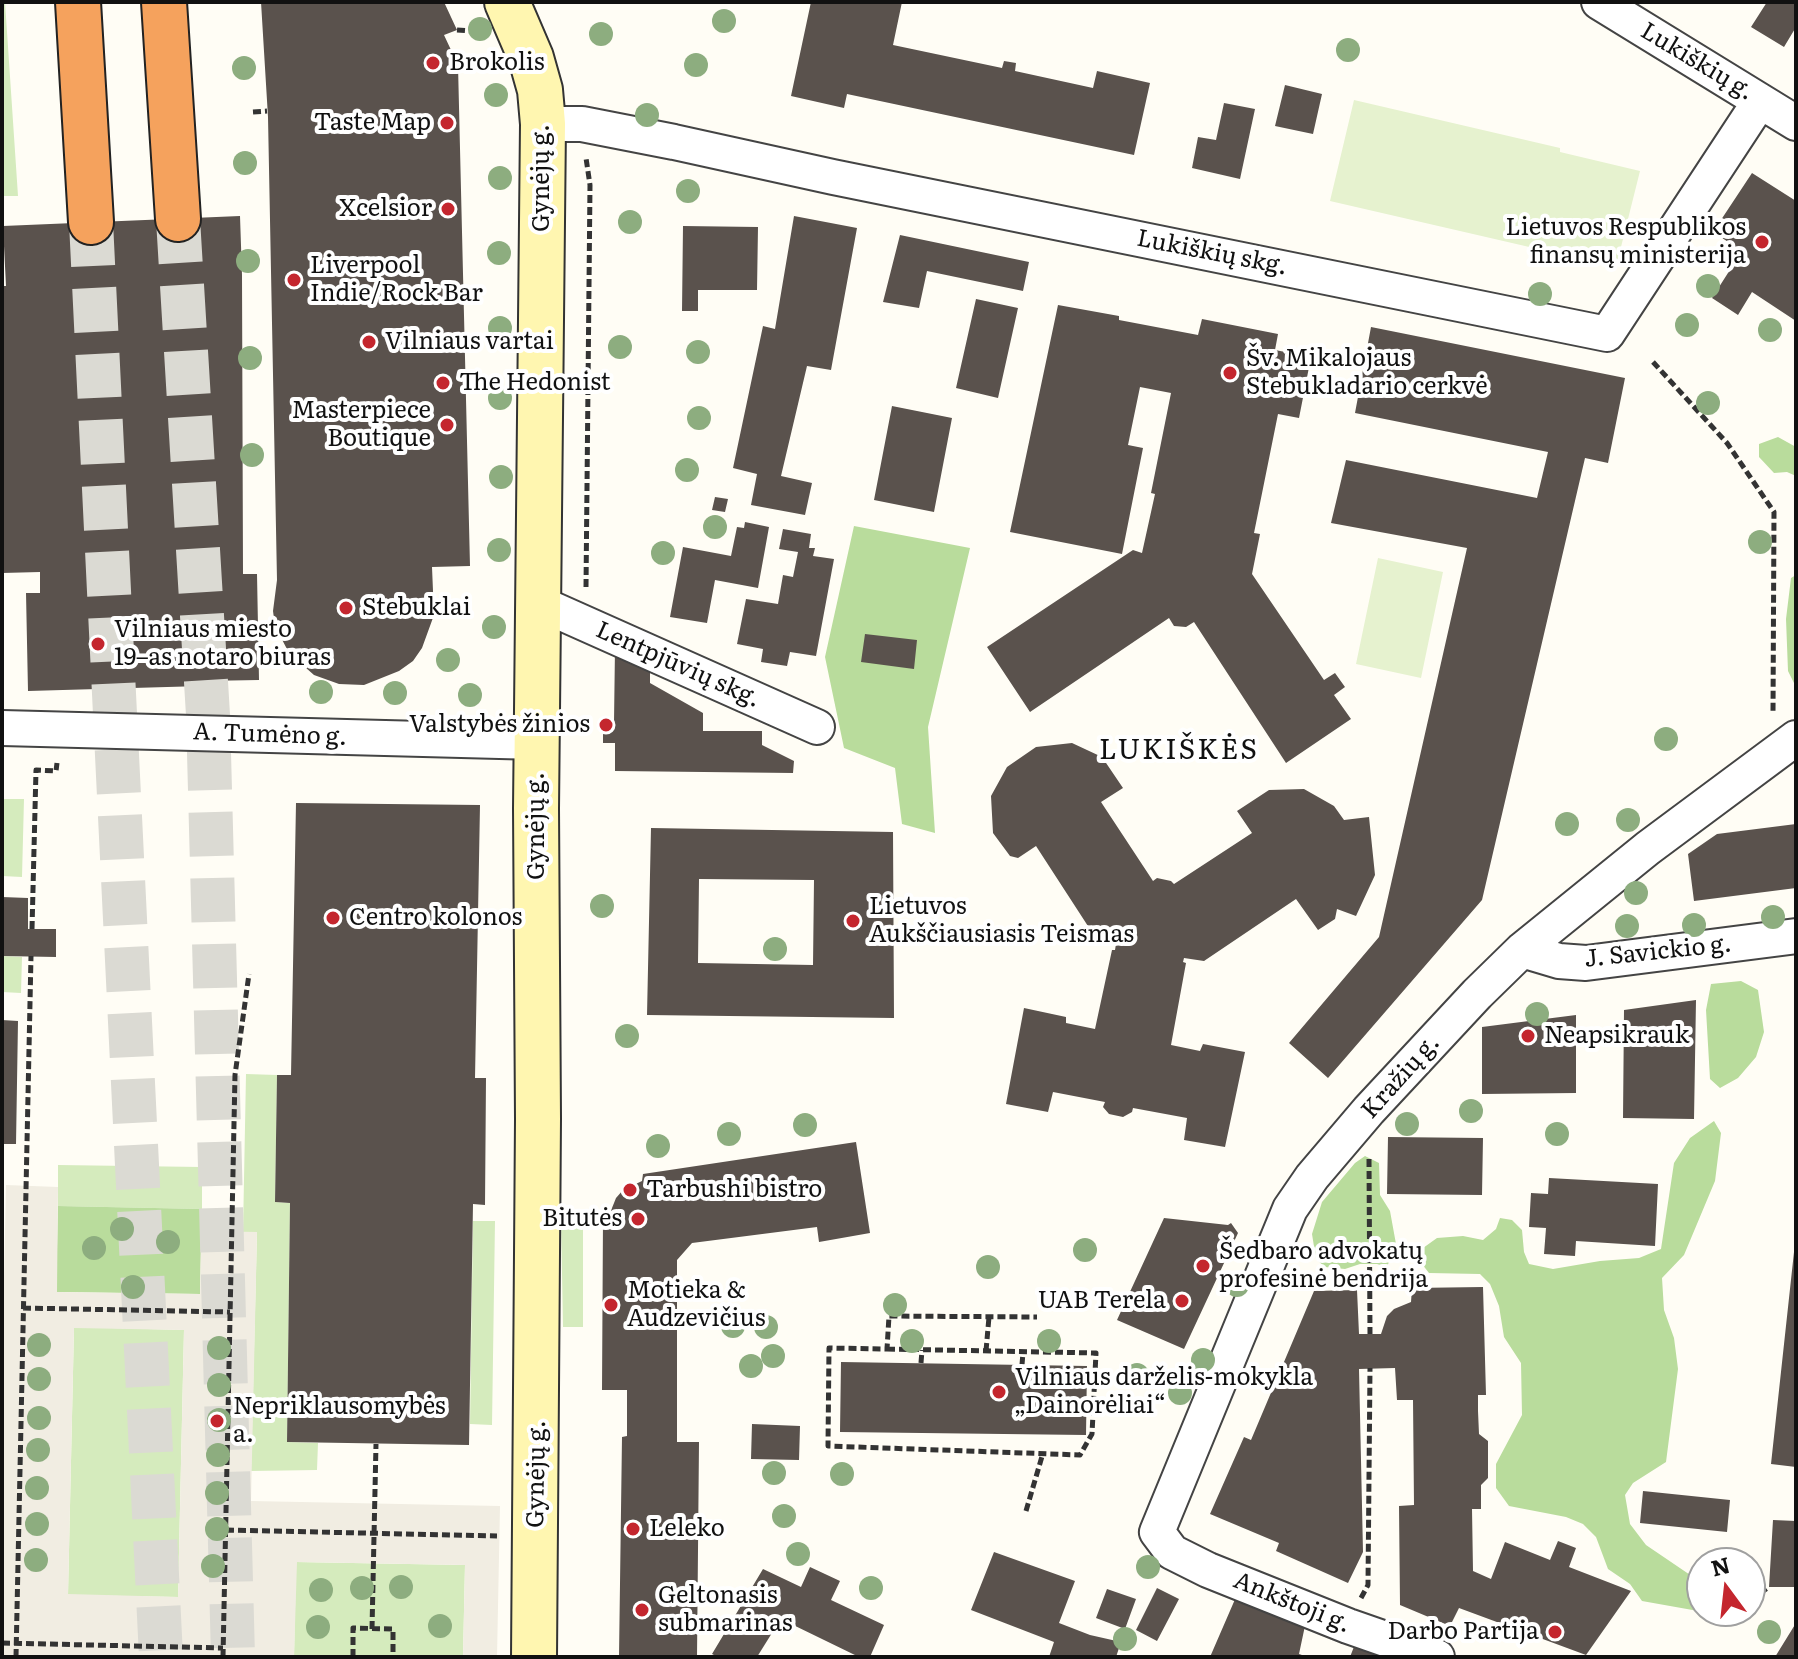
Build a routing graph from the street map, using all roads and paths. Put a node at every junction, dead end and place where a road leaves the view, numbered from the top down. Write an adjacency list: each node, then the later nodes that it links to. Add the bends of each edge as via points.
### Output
1 (78, 2): 13 (highway)
2 (164, 2): 12 (highway)
3 (507, 2): 11 (main road, Gynėjų g., via 540,90)
4 (1599, 2): 7 (street, Lukiškių g.)
5 (457, 30): 6 (path)
6 (470, 31)
7 (1760, 101): 10 (street, Lukiškių g.); 11 (street, Lukiškių skg., via 1607,334)
8 (267, 111): 9 (path)
9 (253, 112)
10 (1796, 123)
11 (563, 124): 15 (main road, Gynėjų g.); 16 (path, via 590,185 588,561)
12 (178, 219)
13 (91, 222)
14 (1653, 362): 17 (path, via 1727,443 1774,512)
15 (539, 603): 16 (street, Lentpjūvių skg.); 22 (main road, Gynėjų g.)
16 (583, 622): 18 (street, Lentpjūvių skg.)
17 (1773, 694)
18 (817, 727)
19 (2, 728): 20 (street, A. Tumėno g.)
20 (57, 729): 22 (street, A. Tumėno g.); 23 (path, via 56,771 36,770)
21 (1796, 738): 25 (street, Kražių g.)
22 (538, 742): 47 (main road, Gynėjų g.)
23 (32, 929)
24 (1796, 936): 25 (street, J. Savickio g., via 1586,963)
25 (1522, 950): 45 (street, Kražių g., via 1369,1110 1290,1209)
26 (31, 956): 29 (path)
27 (249, 974): 30 (path, via 235,1075)
28 (1370, 1198): 33 (path)
29 (23, 1308): 30 (path); 53 (path)
30 (230, 1312): 44 (path)
31 (989, 1317): 32 (path); 34 (path, via 889,1316); 36 (path)
32 (1037, 1317)
33 (1370, 1334)
34 (887, 1349): 35 (path); 42 (path, via 829,1348 828,1446)
35 (922, 1350): 36 (path); 38 (path)
36 (986, 1351): 37 (path)
37 (1023, 1352): 39 (path); 42 (path, via 1096,1353 1092,1434 1080,1455)
38 (921, 1363)
39 (1022, 1365)
40 (1370, 1368): 50 (path, via 1368,1585)
41 (376, 1444): 46 (path)
42 (1043, 1453): 43 (path)
43 (1026, 1511)
44 (226, 1530): 46 (path); 54 (path)
45 (1157, 1532): 60 (street, Ankštoji g., via 1172,1552 1208,1570)
46 (374, 1533): 47 (path); 51 (path)
47 (536, 1536): 59 (main road, Gynėjų g.)
48 (1769, 1587): 49 (path)
49 (1766, 1589)
50 (1362, 1596)
51 (372, 1629): 57 (path, via 353,1628); 58 (path, via 393,1629)
52 (2, 1643): 53 (path)
53 (16, 1643): 54 (path); 55 (path)
54 (223, 1648): 56 (path)
55 (16, 1657)
56 (223, 1657)
57 (353, 1657)
58 (393, 1657)
59 (534, 1657)
60 (1437, 1657)

